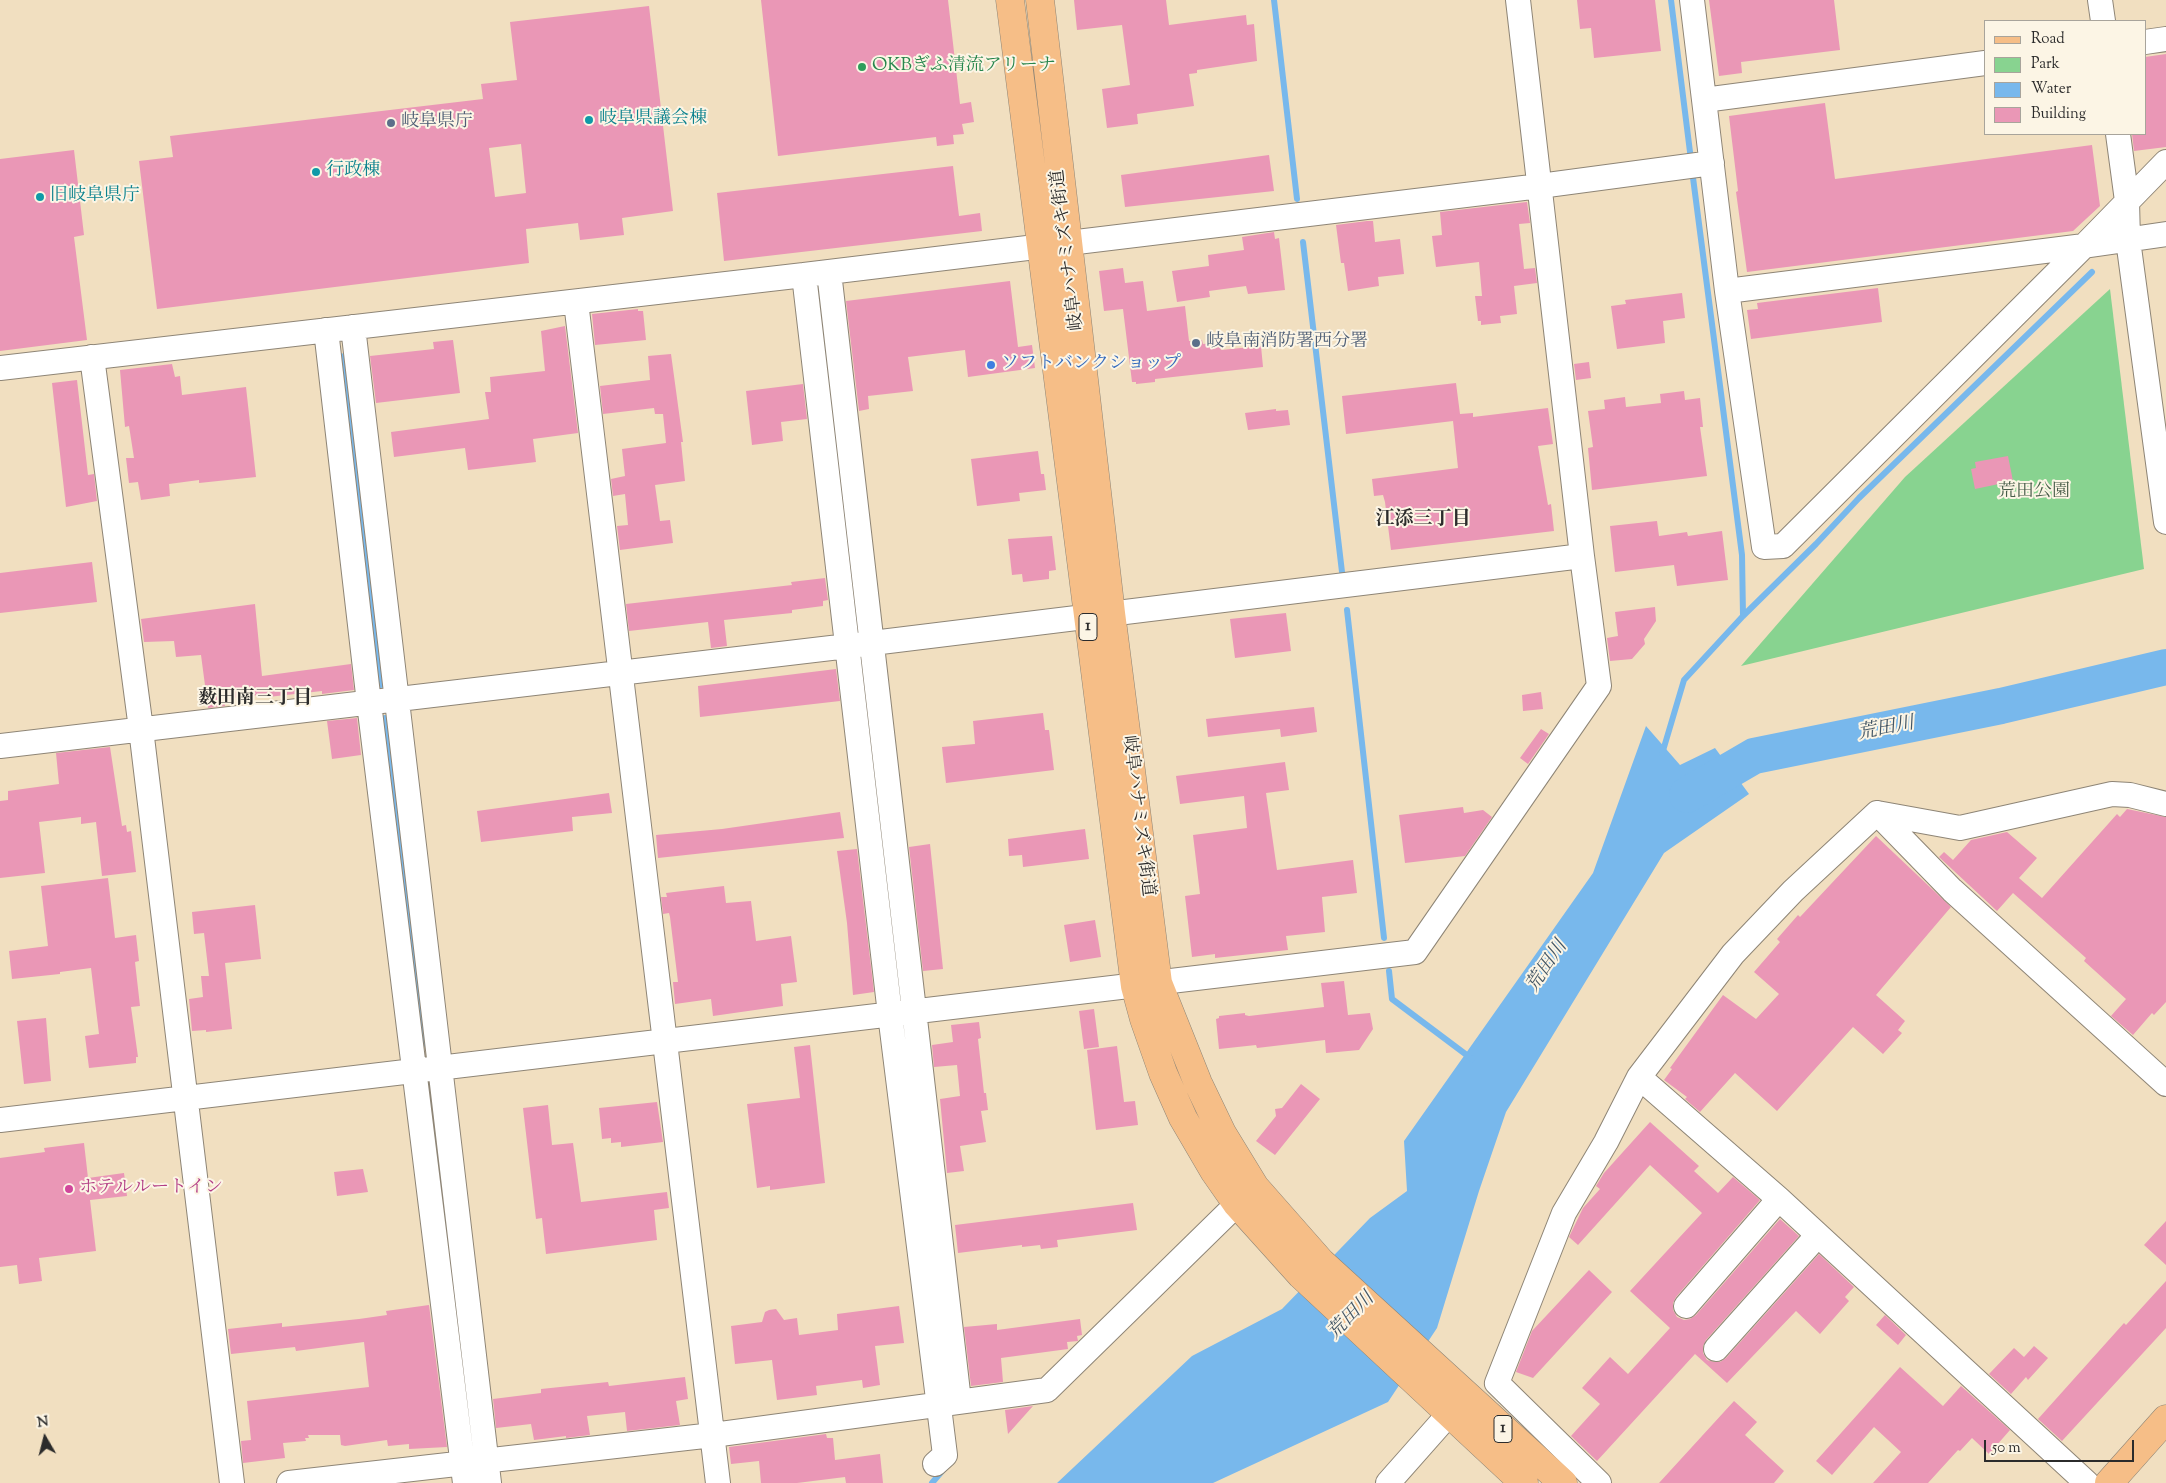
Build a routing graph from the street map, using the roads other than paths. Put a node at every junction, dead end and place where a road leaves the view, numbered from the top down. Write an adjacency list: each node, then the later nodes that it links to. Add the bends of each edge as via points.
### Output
1 (1010, 0): 19 (main road, 岐阜ハナミズキ街道 / 1)
2 (1040, 0): 18 (main road, 岐阜ハナミズキ街道 / 1)
3 (1518, 0): 14 (street)
4 (1692, 0): 10 (street)
5 (2100, 0): 6 (street)
6 (2103, 20)
7 (2166, 39): 8 (street)
8 (2146, 42)
9 (1984, 63): 10 (street)
10 (1704, 100): 13 (street)
11 (2118, 135): 15 (street)
12 (2166, 162): 15 (street)
13 (1708, 164): 14 (street); 23 (street)
14 (1540, 186): 18 (street); 31 (street)
15 (2127, 200): 17 (street); 20 (street)
16 (2164, 232): 17 (street)
17 (2128, 240): 20 (street); 29 (street)
18 (1069, 243): 19 (street); 32 (main road, 岐阜ハナミズキ街道 / 1)
19 (1040, 246): 21 (street); 32 (main road, 岐阜ハナミズキ街道 / 1)
20 (2084, 246): 23 (street); 23 (street, via 1783,546 1764,547)
21 (829, 272): 22 (street); 33 (street)
22 (804, 275): 24 (street); 34 (street)
23 (1727, 291)
24 (576, 302): 25 (street); 35 (street)
25 (352, 327): 26 (street); 36 (street)
26 (326, 330): 27 (street); 37 (street)
27 (92, 357): 28 (street); 38 (street)
28 (0, 368)
29 (2160, 419): 30 (street)
30 (2166, 522)
31 (1582, 556): 32 (street); 42 (street, via 1599,686 1415,952)
32 (1099, 615): 33 (street); 42 (main road, 岐阜ハナミズキ街道 / 1)
33 (872, 643): 34 (street); 43 (street)
34 (848, 646): 35 (street); 44 (street)
35 (620, 673): 36 (street); 45 (street)
36 (396, 700): 37 (street); 46 (street)
37 (369, 703): 38 (street); 47 (street)
38 (141, 728): 39 (street); 50 (street)
39 (0, 746)
40 (2166, 804): 41 (street, via 2112,794 1960,828)
41 (1877, 813): 48 (street, via 1793,891 1733,954); 49 (street, via 1952,890)
42 (1146, 985): 43 (street); 53 (main road, 岐阜ハナミズキ街道 / 1, via 1144,1020 1163,1073 1183,1118); 54 (main road, 岐阜ハナミズキ街道 / 1, via 1222,1133 1255,1187)
43 (913, 1012): 44 (street); 59 (street)
44 (890, 1014): 45 (street); 59 (street)
45 (665, 1041): 46 (street); 61 (street)
46 (440, 1069): 47 (street); 63 (street)
47 (415, 1071): 50 (street); 63 (street)
48 (1639, 1077): 52 (street); 70 (street, via 1564,1213 1497,1383)
49 (2166, 1084)
50 (186, 1098): 51 (street); 64 (street)
51 (0, 1120)
52 (1779, 1199): 55 (street); 56 (street)
53 (1237, 1204): 54 (main road, 岐阜ハナミズキ街道 / 1); 59 (street, via 1048,1390)
54 (1264, 1217): 58 (main road, 岐阜ハナミズキ街道 / 1, via 1321,1262)
55 (1818, 1236): 57 (street); 71 (street)
56 (1686, 1306)
57 (1716, 1349)
58 (1446, 1394): 67 (street); 68 (main road, 岐阜ハナミズキ街道 / 1); 69 (main road, 岐阜ハナミズキ街道 / 1)
59 (949, 1403): 61 (street); 62 (street, via 945,1455)
60 (2166, 1419): 72 (main road)
61 (713, 1435): 63 (street); 66 (street)
62 (935, 1464)
63 (476, 1472): 65 (street)
64 (232, 1483)
65 (289, 1483)
66 (718, 1483)
67 (1388, 1483)
68 (1524, 1483)
69 (1563, 1483)
70 (1599, 1483)
71 (2087, 1483)
72 (2109, 1483)

